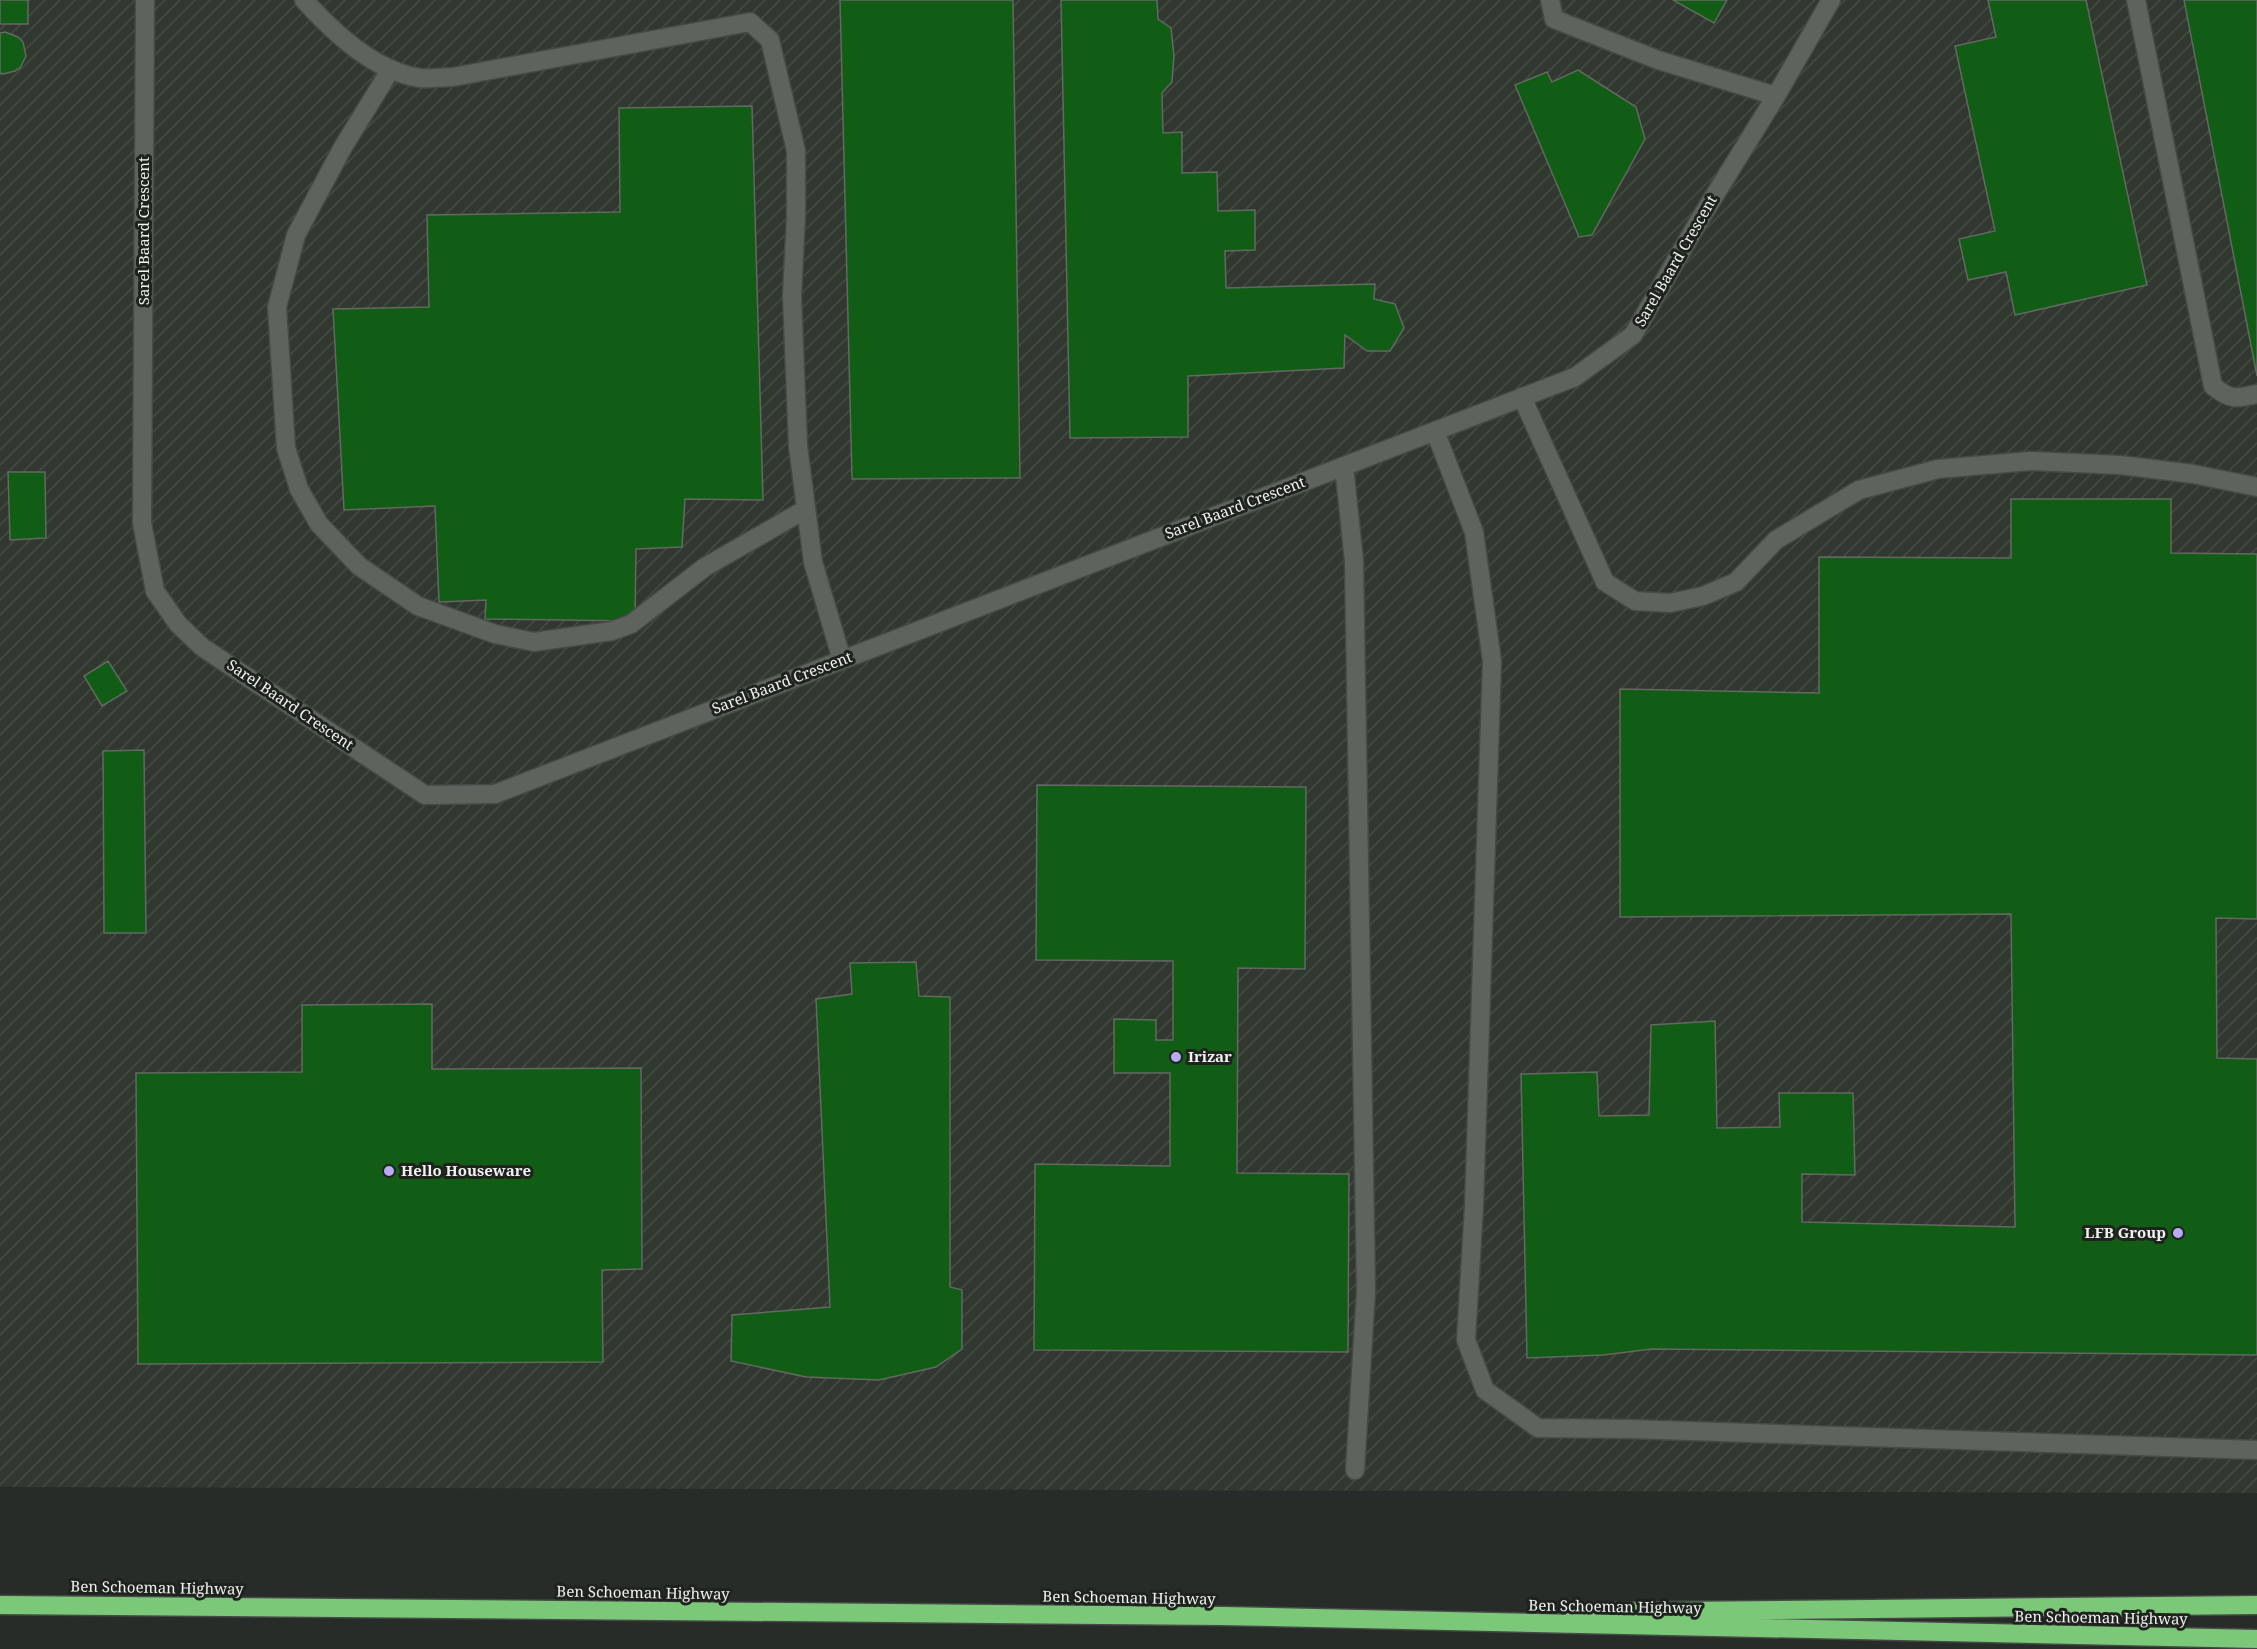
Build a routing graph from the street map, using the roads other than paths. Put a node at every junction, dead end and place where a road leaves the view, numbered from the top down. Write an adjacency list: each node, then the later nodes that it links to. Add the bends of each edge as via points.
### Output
1 (146, 0): 14 (lane, Sarel Baard Crescent, via 142,523 155,591 178,624 211,653 425,795 495,794)
2 (304, 0): 6 (lane, via 364,54)
3 (1550, 0): 7 (lane, via 1554,19 1658,60)
4 (1831, 0): 7 (lane, Sarel Baard Crescent)
5 (2136, 0): 8 (lane, via 2213,386 2227,397)
6 (391, 69): 13 (lane, via 420,78 453,77 750,22 771,40 796,151 792,296 798,446); 13 (lane, via 343,147 296,236 277,307 286,448 299,489 319,524 351,558 418,606 495,634 534,642 612,631 631,624 705,567)
7 (1776, 96): 9 (lane, Sarel Baard Crescent, via 1633,335 1575,377)
8 (2257, 394)
9 (1522, 397): 10 (lane, Sarel Baard Crescent); 12 (lane, via 1605,582 1635,601 1670,603 1703,596 1737,582 1776,540 1859,490 1938,469 2030,461 2120,465)
10 (1436, 431): 11 (lane, Sarel Baard Crescent); 15 (lane, via 1474,532 1492,661 1466,1340 1485,1390 1538,1428)
11 (1344, 466): 14 (lane, Sarel Baard Crescent); 16 (lane, via 1354,561 1366,1291)
12 (2257, 487)
13 (806, 509): 14 (lane, via 813,562)
14 (842, 660)
15 (2257, 1450)
16 (1355, 1470)
17 (0, 1605): 19 (highway, Ben Schoeman Highway)
18 (2257, 1605): 19 (highway)
19 (1222, 1616): 20 (highway, Ben Schoeman Highway)
20 (2257, 1639)

